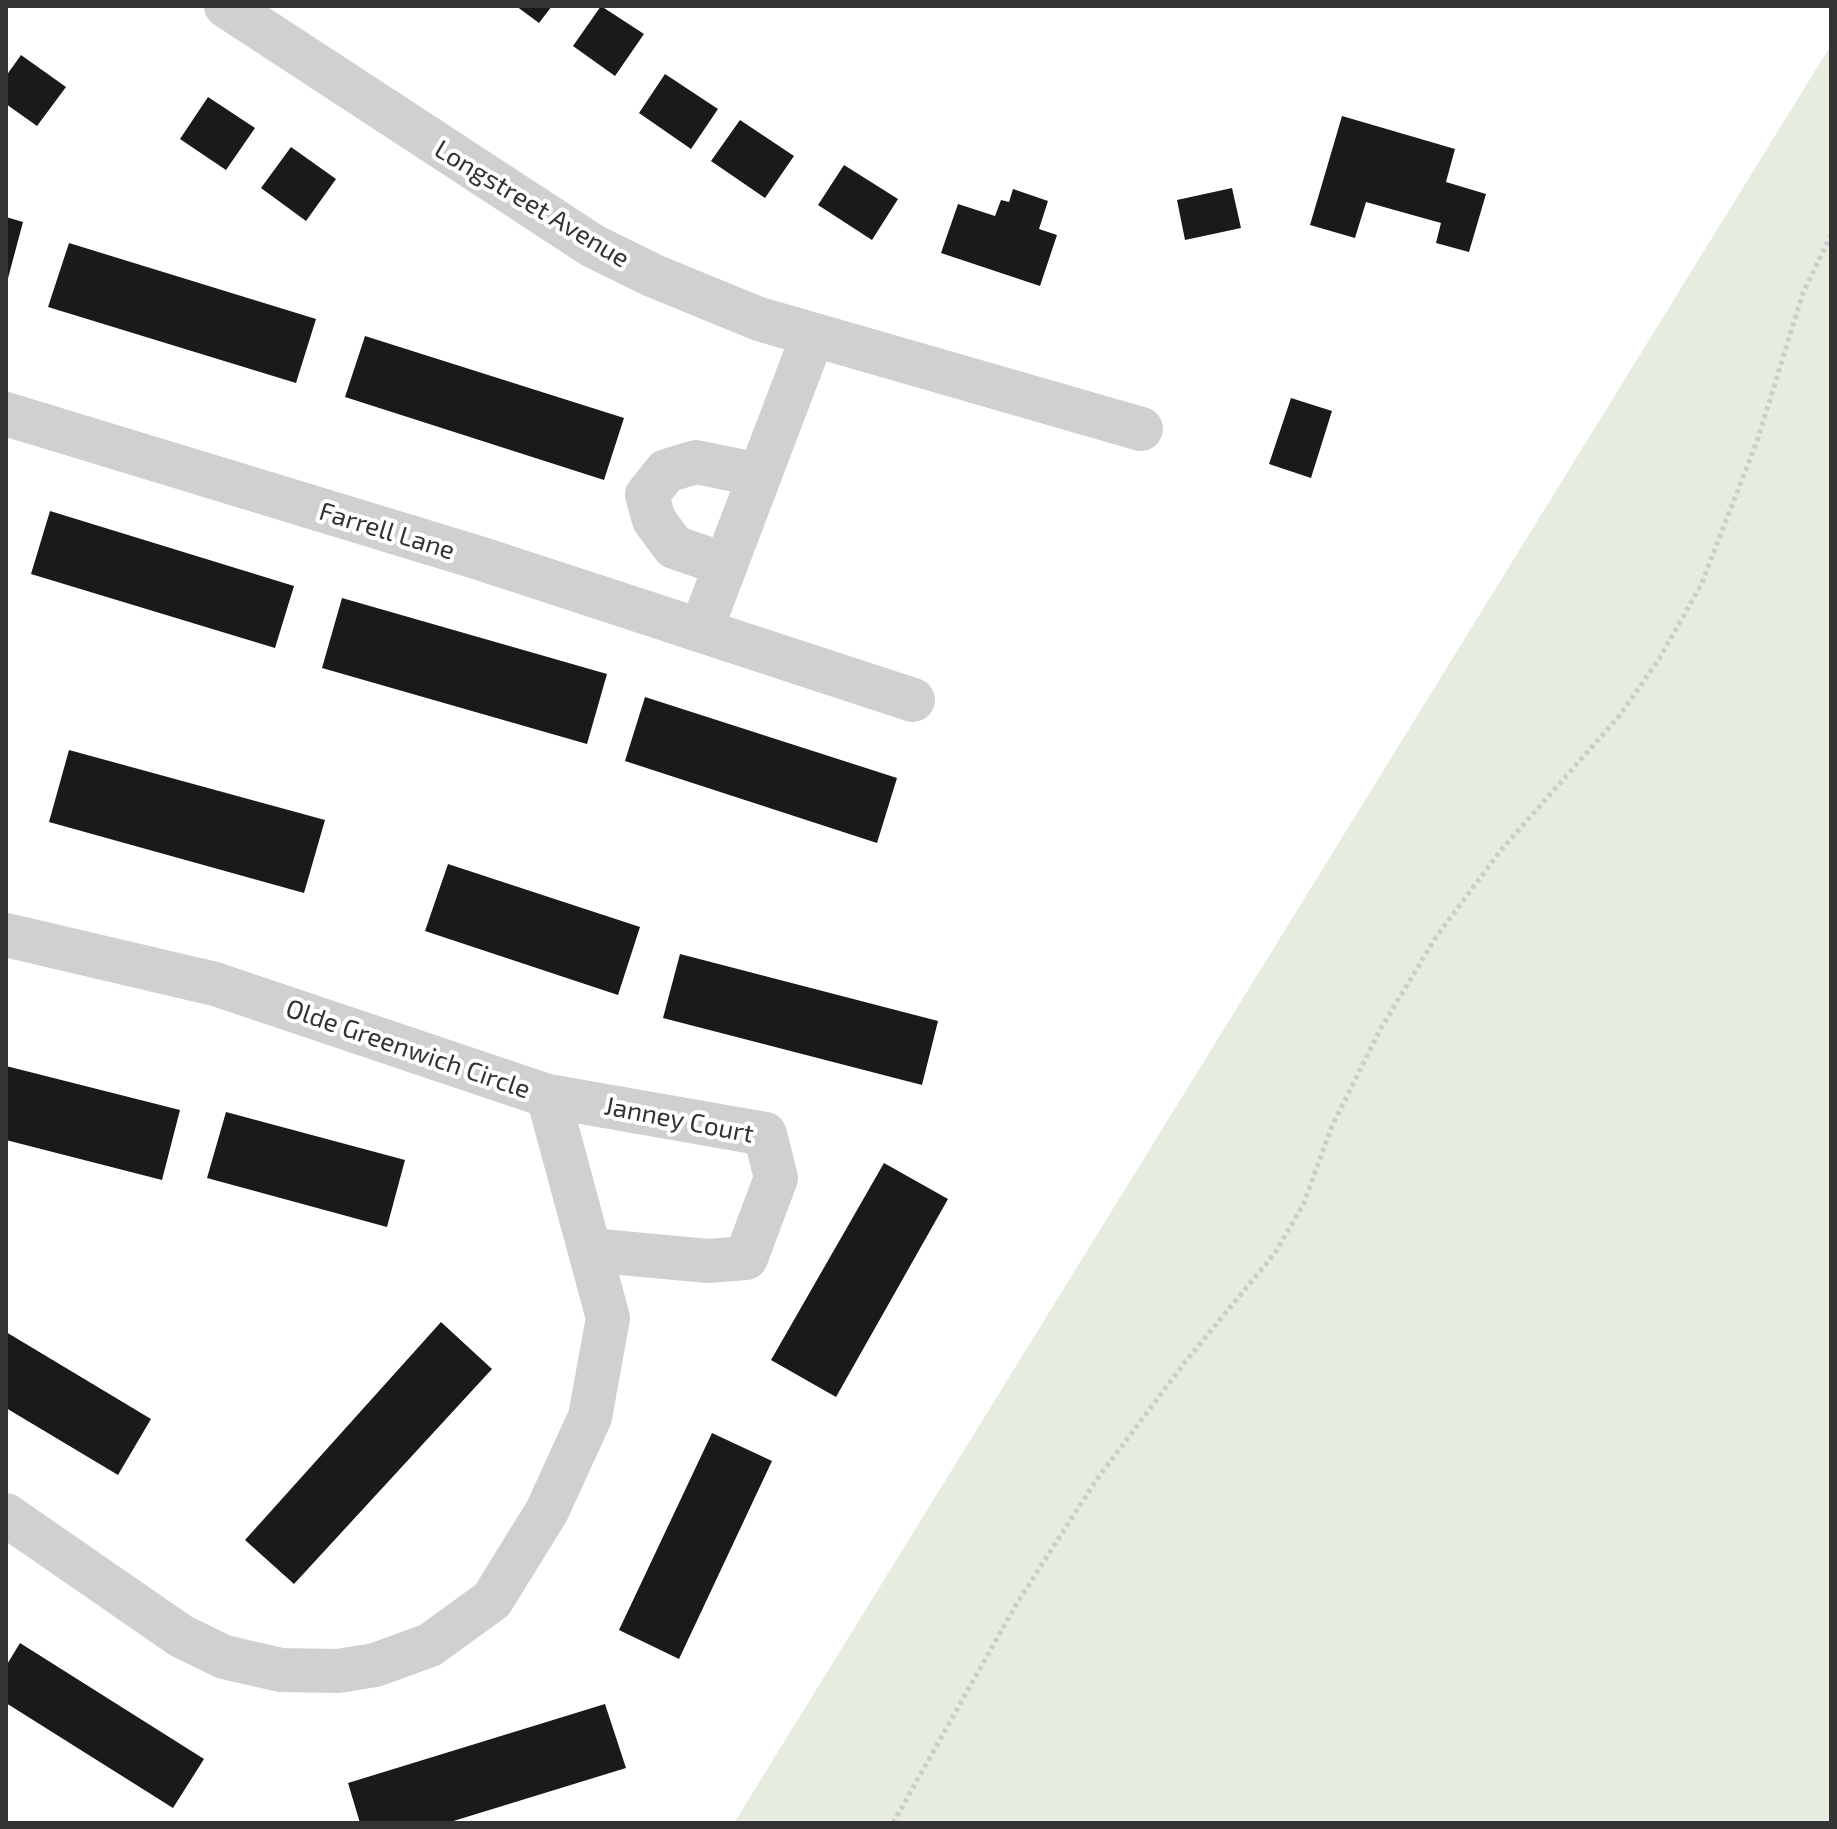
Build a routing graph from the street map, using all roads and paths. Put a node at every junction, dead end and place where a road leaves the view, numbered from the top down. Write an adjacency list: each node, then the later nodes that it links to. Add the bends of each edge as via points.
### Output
1 (226, 6): 3 (street, Longstreet Avenue, via 593,246 759,319)
2 (1831, 235): 14 (path, via 1803,293 1757,441 1701,585 1659,659 1620,715 1501,850 1436,937 1380,1030 1332,1126 1304,1203 1275,1253 1097,1479 1017,1603)
3 (813, 335): 5 (street, Longstreet Avenue); 6 (street)
4 (6, 414): 8 (street, Farrell Lane)
5 (1141, 429)
6 (760, 475): 7 (street); 7 (street, via 696,462 666,471 647,495 654,520 674,547)
7 (726, 565): 8 (street)
8 (701, 630): 9 (street, Farrell Lane)
9 (913, 700)
10 (6, 935): 11 (street, Olde Greenwich Circle, via 215,984)
11 (548, 1096): 12 (street, Olde Greenwich Circle); 12 (street, Janney Court, via 765,1134 776,1178 746,1258 708,1261)
12 (590, 1250): 13 (street, Olde Greenwich Circle, via 608,1318 590,1417 547,1511 492,1600 430,1645 375,1665 338,1671 281,1670 224,1657 181,1636)
13 (6, 1515)
14 (893, 1823)

